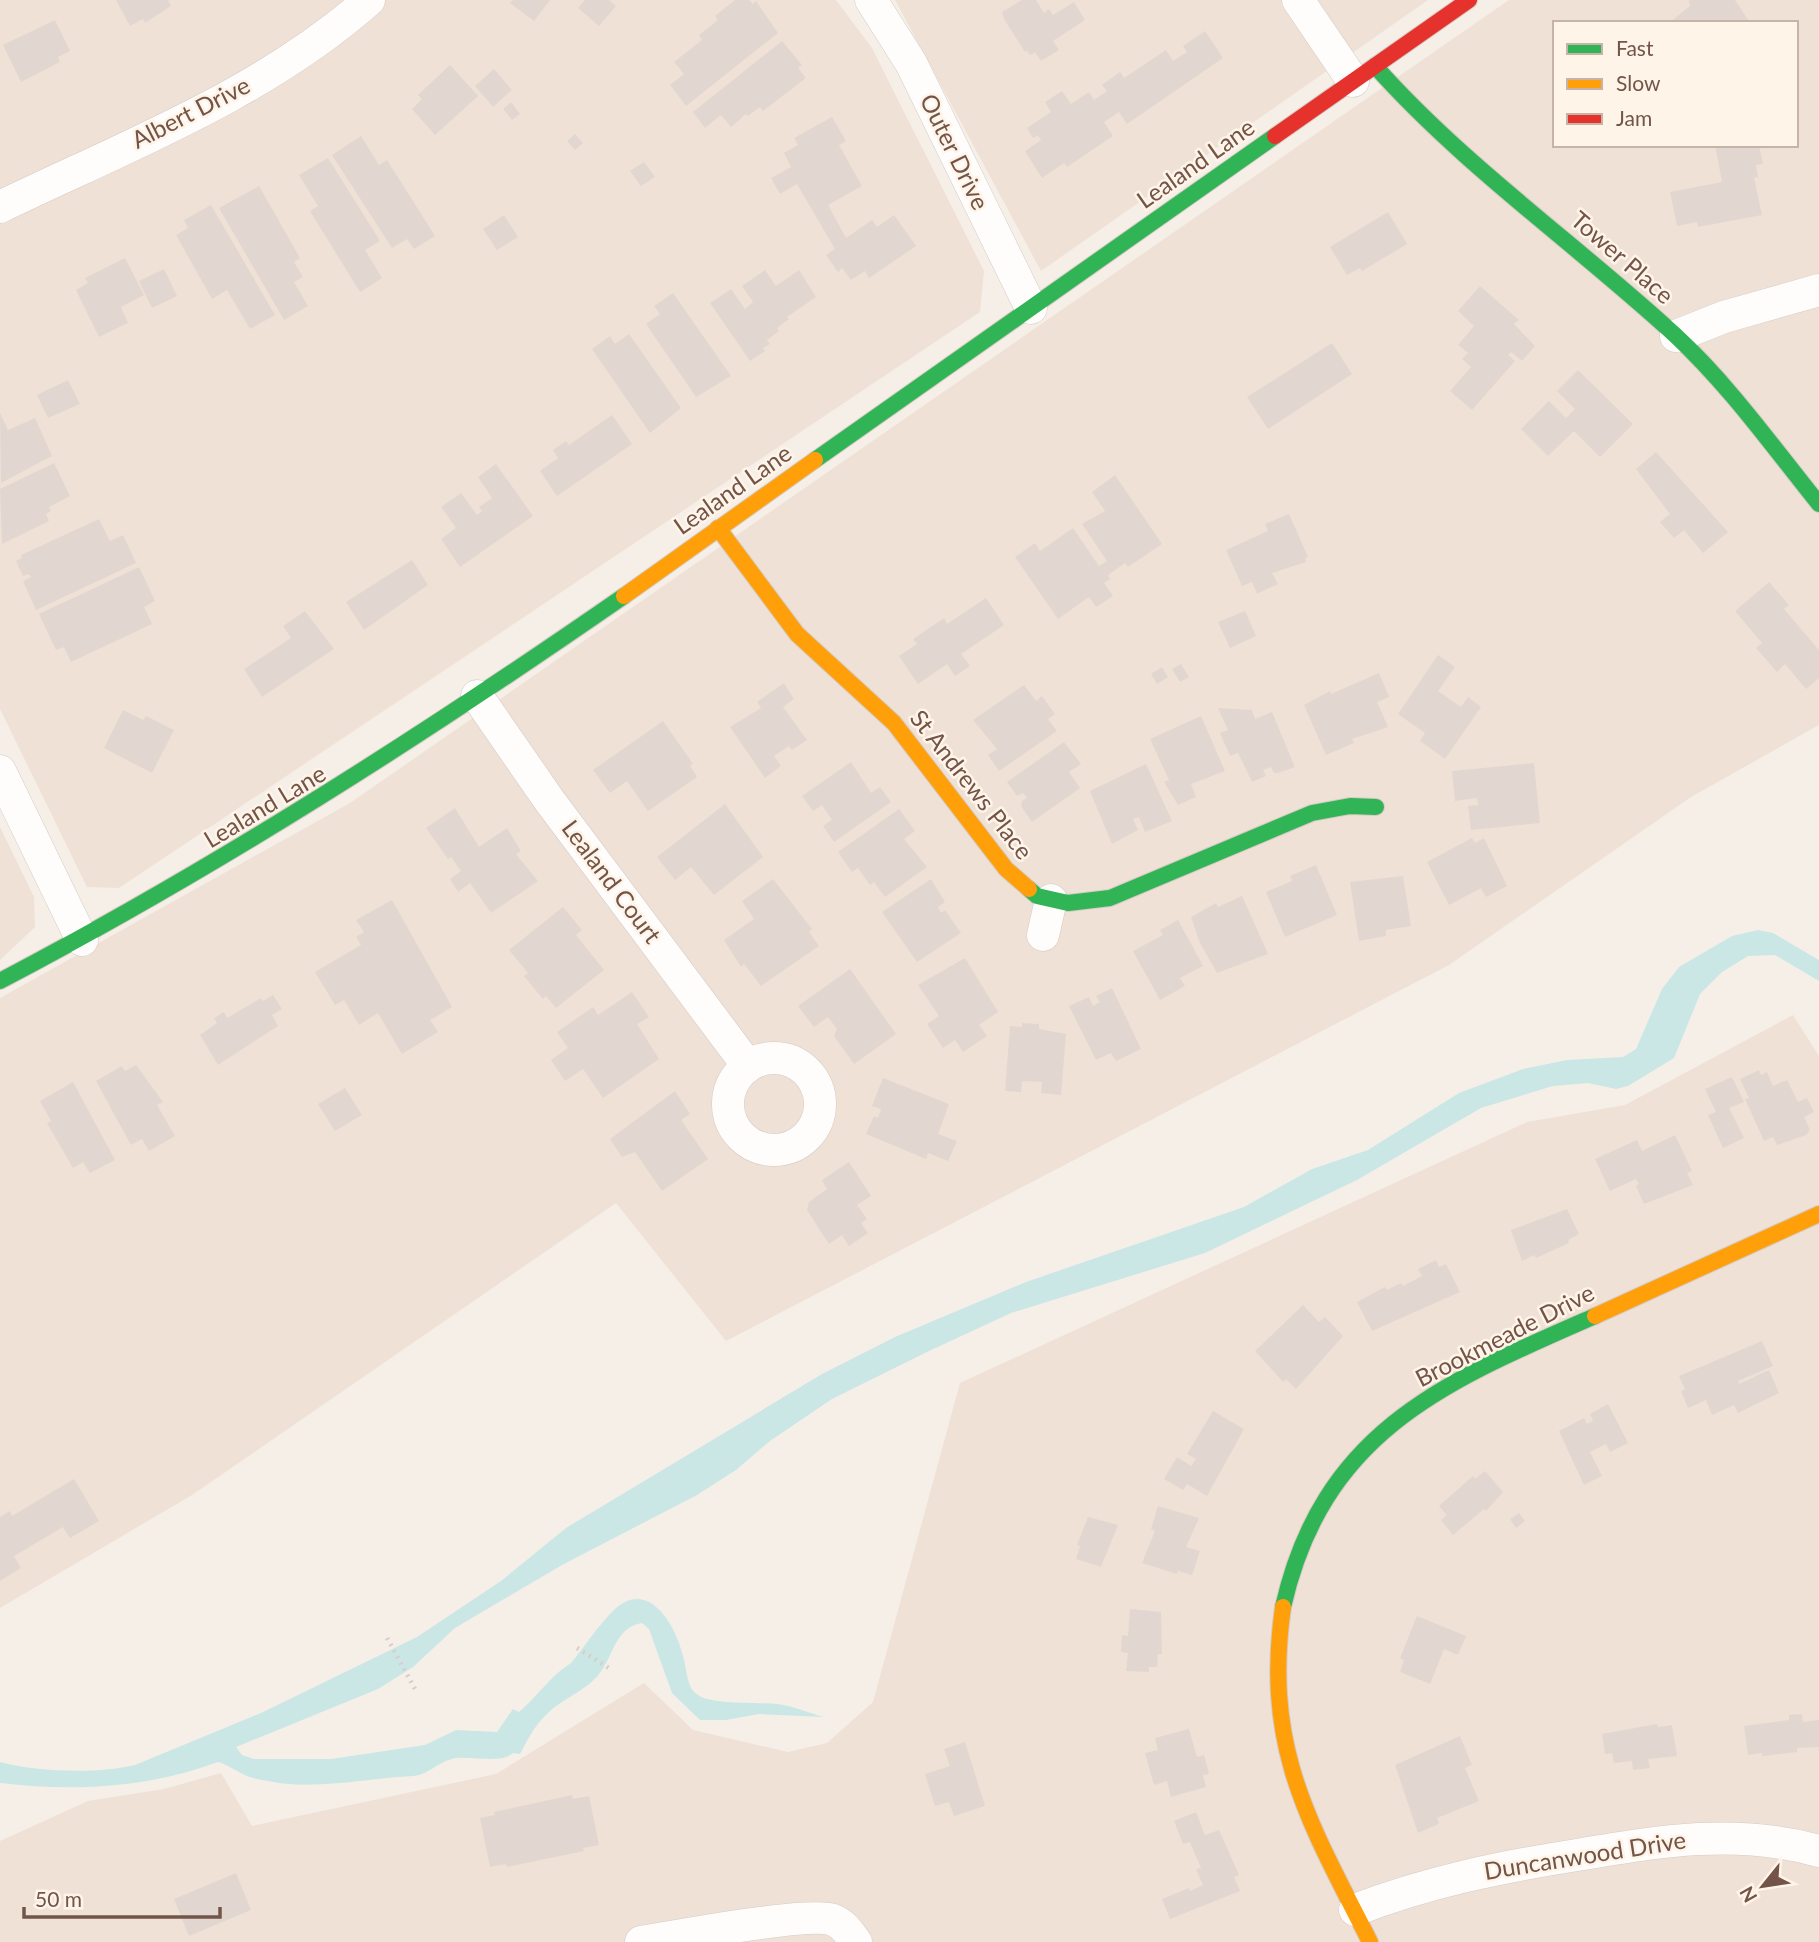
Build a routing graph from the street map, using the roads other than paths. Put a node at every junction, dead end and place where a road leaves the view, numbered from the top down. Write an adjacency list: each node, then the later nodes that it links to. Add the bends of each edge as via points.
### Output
1 (369, 0): 6 (street, Albert Drive, via 314,45 235,92)
2 (871, 0): 8 (street, Outer Drive, via 911,63)
3 (1298, 0): 5 (street)
4 (1469, 0): 5 (street, Lealand Lane)
5 (1364, 74): 8 (street, Lealand Lane); 9 (street, Tower Place, via 1414,110)
6 (0, 207)
7 (1819, 290): 9 (street)
8 (1031, 307): 11 (street, Lealand Lane)
9 (1676, 336): 10 (street, Tower Place, via 1744,410)
10 (1819, 504)
11 (718, 528): 12 (street, Lealand Lane); 15 (street, St Andrews Place, via 797,634 894,723 1006,869 1026,889)
12 (477, 696): 17 (street, Lealand Lane, via 288,820); 19 (street, Lealand Court)
13 (0, 772): 17 (street)
14 (1376, 807): 15 (street, St Andrews Place, via 1312,813 1110,898 1068,903)
15 (1051, 900): 16 (street)
16 (1043, 935)
17 (82, 940): 18 (street, Lealand Lane)
18 (0, 981)
19 (748, 1066)
20 (1819, 1214): 22 (street, Brookmeade Drive, via 1530,1345 1430,1397 1377,1436 1326,1497 1288,1574 1279,1631 1280,1699 1292,1776)
21 (1819, 1851): 22 (street, Duncanwood Drive, via 1765,1838 1644,1844 1517,1864 1429,1884)
22 (1355, 1910): 25 (street, Brookmeade Drive)
23 (641, 1942): 24 (street, via 788,1920 832,1919)
24 (856, 1942)
25 (1370, 1942)

